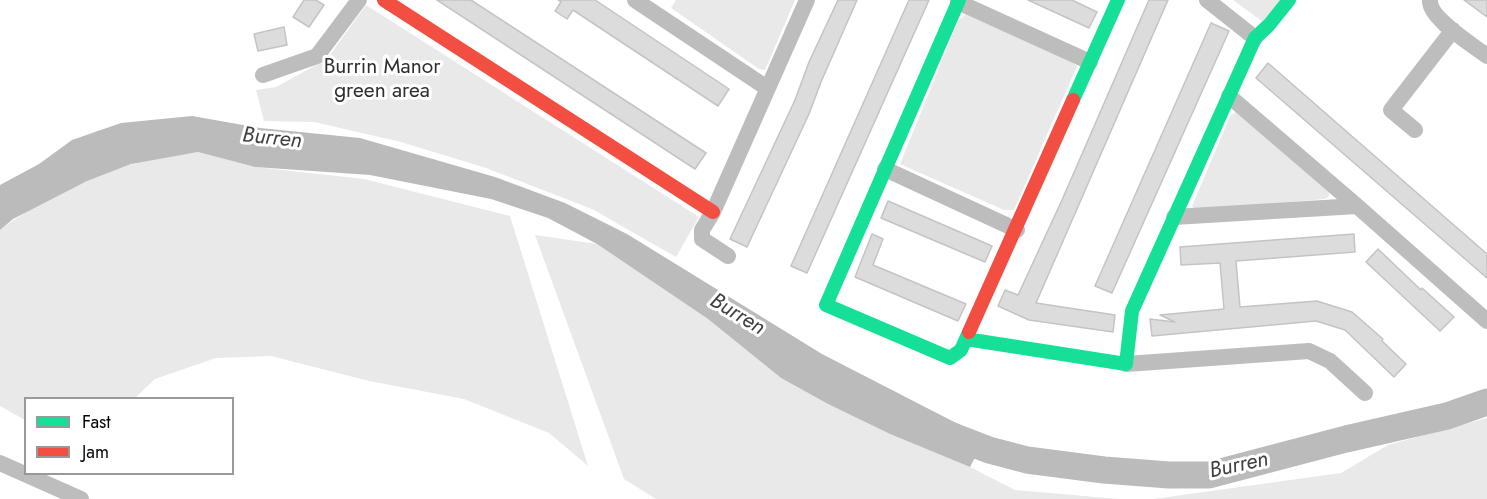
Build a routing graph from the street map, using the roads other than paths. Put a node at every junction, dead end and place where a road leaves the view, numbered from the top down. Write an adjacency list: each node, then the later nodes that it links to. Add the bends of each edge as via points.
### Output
1 (359, 0): 14 (street, via 317,56)
2 (384, 0): 20 (street)
3 (635, 0): 15 (street)
4 (807, 0): 15 (street)
5 (1118, 0): 13 (street)
6 (1207, 0): 11 (street)
7 (1289, 0): 11 (street)
8 (1431, 0): 10 (street, via 1434,14)
9 (958, 1): 13 (street); 18 (street)
10 (1453, 30): 12 (street); 17 (street, via 1391,110)
11 (1255, 38): 16 (street)
12 (1487, 56)
13 (1090, 62): 22 (street)
14 (262, 75)
15 (767, 88): 20 (street)
16 (1229, 96): 19 (street); 21 (street)
17 (1415, 130)
18 (885, 169): 22 (street); 25 (street, via 826,305 950,358 961,350)
19 (1357, 206): 21 (street); 24 (street)
20 (713, 212): 23 (street, via 702,230 702,239)
21 (1174, 217): 26 (street, via 1132,310)
22 (1017, 230): 25 (street)
23 (728, 256)
24 (1487, 321)
25 (966, 339): 26 (street)
26 (1126, 364): 27 (street, via 1309,351 1330,361)
27 (1365, 393)
28 (0, 463): 29 (street)
29 (24, 474)
30 (27, 475): 31 (street)
31 (81, 499)

